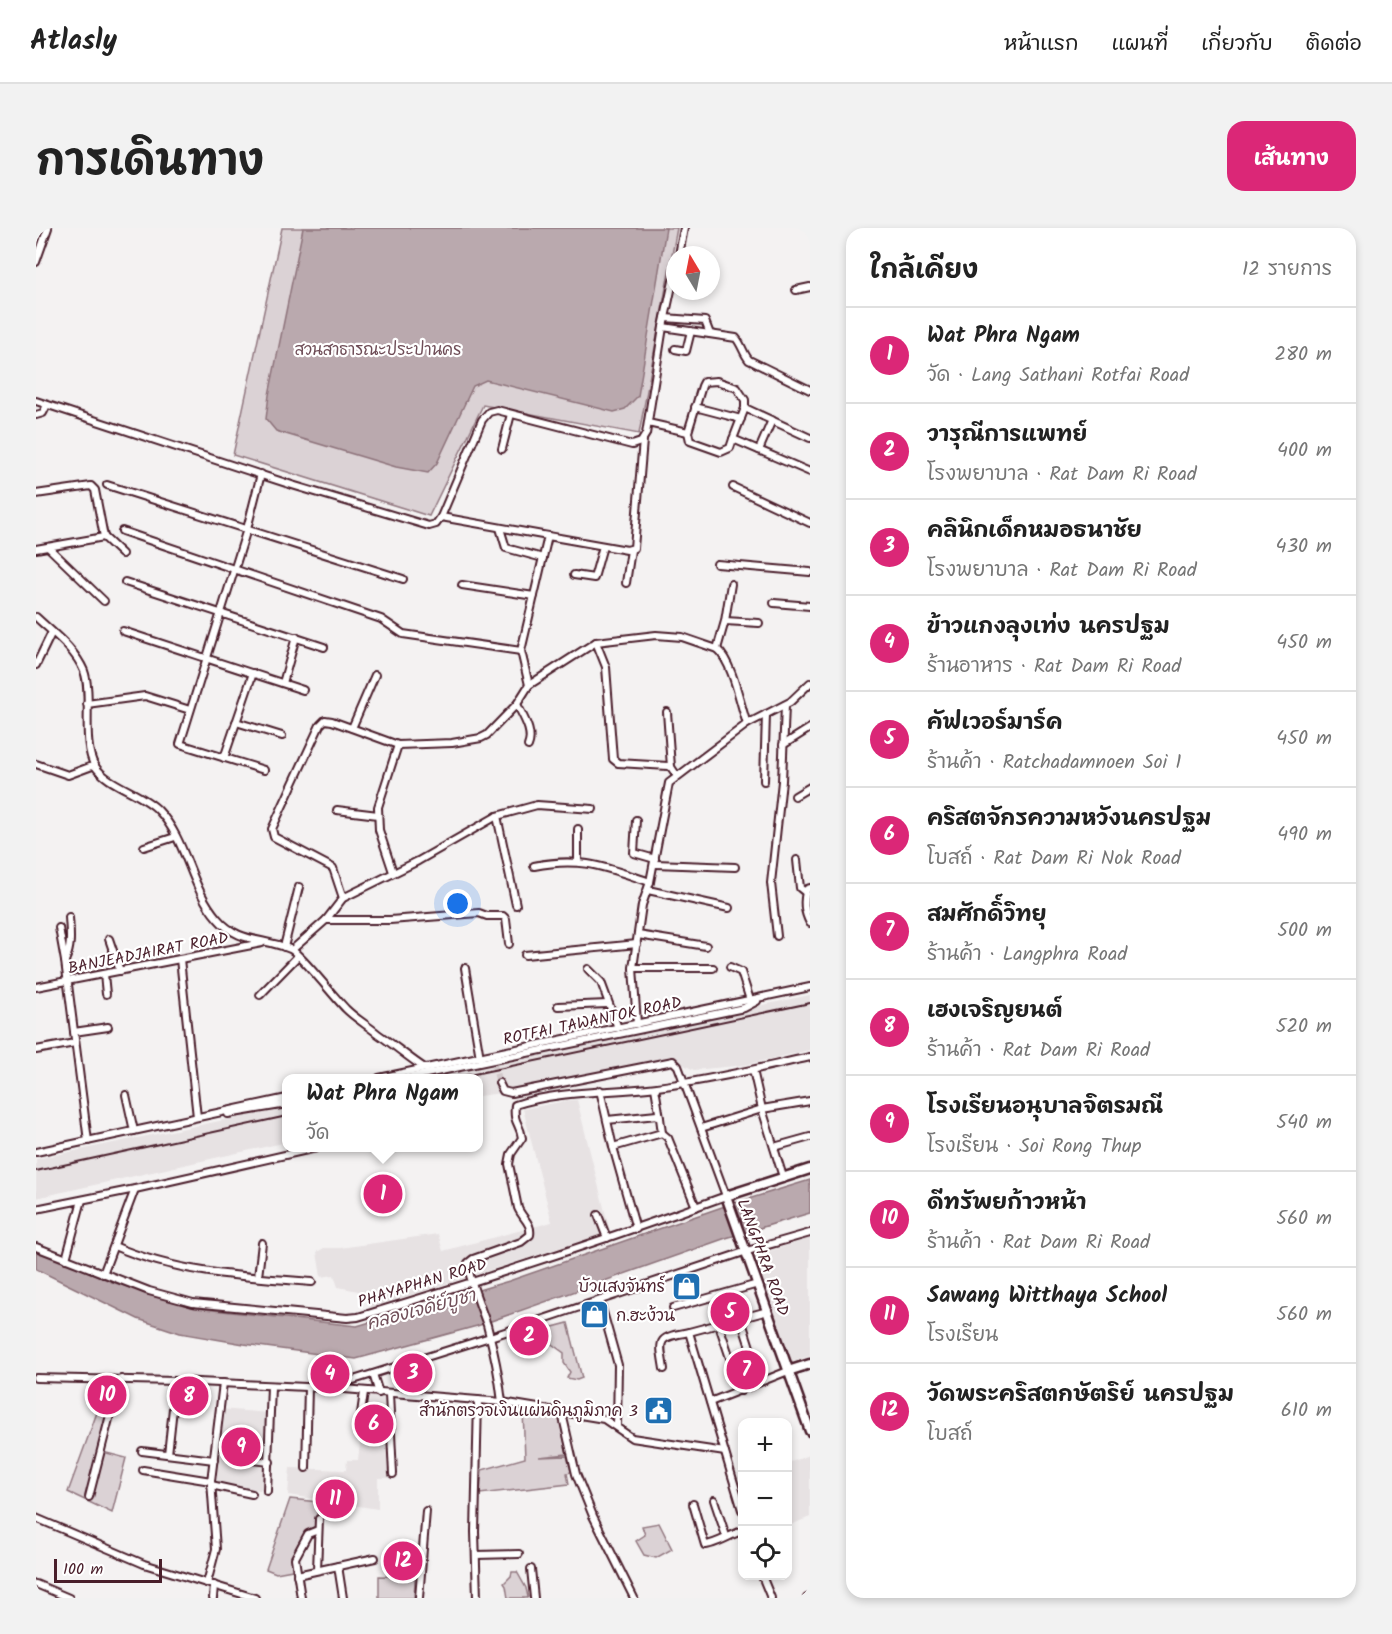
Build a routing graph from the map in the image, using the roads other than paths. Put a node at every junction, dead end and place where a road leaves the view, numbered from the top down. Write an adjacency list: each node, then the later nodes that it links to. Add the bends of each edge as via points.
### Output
1 (48, 228): 4 (street)
2 (684, 228): 3 (street)
3 (681, 246)
4 (37, 257)
5 (810, 287): 6 (street)
6 (796, 290)
7 (669, 300): 8 (street)
8 (665, 318): 9 (street); 11 (street, via 705,321)
9 (663, 327): 10 (street); 22 (street)
10 (691, 331): 11 (street); 12 (street, via 686,351)
11 (710, 334): 13 (street, via 736,338 749,360)
12 (675, 349)
13 (810, 390)
14 (36, 401): 15 (street)
15 (47, 405): 19 (street, via 43,413); 30 (street)
16 (695, 407): 17 (street, via 704,382 712,381 737,388); 20 (street); 23 (street)
17 (745, 408): 20 (street); 21 (street)
18 (512, 414): 26 (street, via 632,444); 27 (street); 34 (street, via 497,410 482,420)
19 (36, 415)
20 (741, 419): 25 (street)
21 (772, 420): 24 (street); 28 (street)
22 (648, 423): 23 (street); 26 (street)
23 (688, 432): 25 (street, via 690,441 721,452 729,448)
24 (810, 438)
25 (733, 439): 28 (street)
26 (643, 440): 44 (street, via 636,535)
27 (502, 449)
28 (759, 450): 29 (street)
29 (810, 472)
30 (261, 474): 34 (street, via 429,526); 37 (street)
31 (106, 485): 37 (street)
32 (733, 487): 35 (street)
33 (36, 494): 40 (street, via 91,486 95,489)
34 (441, 517): 36 (street)
35 (810, 523)
36 (500, 528): 39 (street); 46 (street, via 506,548)
37 (247, 529): 48 (street); 51 (street)
38 (122, 531): 48 (street)
39 (548, 536): 41 (street); 46 (street)
40 (104, 537): 42 (street); 45 (street)
41 (603, 546): 44 (street); 50 (street, via 594,578)
42 (48, 547): 43 (street); 57 (street)
43 (36, 549)
44 (631, 550): 53 (street)
45 (122, 554)
46 (543, 558): 56 (street)
47 (717, 564): 49 (street)
48 (233, 568): 60 (street); 70 (street, via 381,619 403,634)
49 (810, 572)
50 (574, 575)
51 (403, 579)
52 (125, 582): 60 (street)
53 (626, 583)
54 (731, 584): 62 (street)
55 (462, 585): 56 (street)
56 (534, 596): 70 (street)
57 (104, 601)
58 (774, 603): 59 (street)
59 (810, 606)
60 (221, 613): 66 (street); 71 (street)
61 (36, 617): 65 (street)
62 (725, 621): 63 (street); 69 (street)
63 (759, 622)
64 (123, 631): 71 (street)
65 (52, 632): 72 (street); 79 (street, via 68,647 84,673)
66 (296, 637): 68 (street); 75 (street)
67 (596, 642): 69 (street, via 656,635 682,637); 77 (street); 96 (street, via 606,667 613,759)
68 (324, 646)
69 (717, 649): 86 (street, via 727,664)
70 (521, 651): 77 (street)
71 (207, 658): 73 (street); 82 (street)
72 (36, 665)
73 (253, 673): 75 (street); 85 (street)
74 (375, 675): 87 (street)
75 (282, 683): 78 (street)
76 (810, 683): 81 (street)
77 (529, 685): 80 (street)
78 (303, 690)
79 (87, 704): 82 (street, via 145,696); 95 (street, via 89,744)
80 (517, 704): 90 (street, via 481,738); 92 (street, via 530,732)
81 (785, 705): 84 (street); 91 (street)
82 (190, 710): 93 (street, via 180,744)
83 (667, 712): 96 (street)
84 (766, 714): 86 (street); 99 (street)
85 (236, 722): 89 (street); 93 (street)
86 (747, 724): 98 (street)
87 (352, 728): 90 (street); 120 (street, via 332,720 320,725 272,829 274,837 333,868)
88 (810, 728): 91 (street)
89 (282, 736)
90 (398, 745): 104 (street)
91 (783, 745): 128 (street, via 771,883)
92 (528, 746)
93 (224, 758): 97 (street)
94 (36, 764): 95 (street, via 68,775)
95 (95, 765): 108 (street, via 158,809)
96 (671, 767): 98 (street)
97 (264, 770)
98 (677, 777): 112 (street, via 668,785)
99 (764, 781)
100 (810, 786): 101 (street)
101 (795, 796)
102 (593, 809): 105 (street, via 537,806)
103 (337, 810): 104 (street)
104 (378, 815): 115 (street)
105 (497, 816): 115 (street); 121 (street)
106 (636, 820): 112 (street, via 634,853)
107 (578, 830): 111 (street)
108 (176, 837): 109 (street); 130 (street, via 214,915 238,936)
109 (144, 847)
110 (796, 860): 119 (street, via 800,888)
111 (578, 861): 113 (street); 116 (street)
112 (655, 862): 114 (street); 116 (street)
113 (534, 866)
114 (735, 867)
115 (393, 872): 120 (street)
116 (651, 882): 118 (street)
117 (299, 887): 134 (street)
118 (648, 890): 122 (street); 127 (street)
119 (808, 890): 125 (street, via 804,908)
120 (343, 897): 124 (street)
121 (516, 904)
122 (729, 908)
123 (69, 917): 139 (street, via 71,940)
124 (326, 920): 131 (street, via 390,920 479,912 506,919); 135 (street)
125 (810, 923)
126 (59, 928): 139 (street)
127 (638, 935): 132 (street); 133 (street)
128 (777, 936)
129 (109, 939): 145 (street)
130 (266, 942): 134 (street); 138 (street, BANJEADJAIRAT ROAD)
131 (509, 944)
132 (636, 944): 136 (street); 142 (street)
133 (706, 946)
134 (284, 947): 135 (street)
135 (293, 949): 137 (street)
136 (525, 955)
137 (298, 956): 151 (street); 164 (street, via 348,1011)
138 (180, 959): 145 (street, BANJEADJAIRAT ROAD); 178 (street)
139 (66, 961): 147 (street)
140 (730, 967): 153 (street, via 741,972)
141 (465, 968): 163 (street)
142 (633, 968): 143 (street); 156 (street)
143 (713, 968)
144 (588, 969): 154 (street, via 601,982)
145 (120, 971): 146 (street, BANJEADJAIRAT ROAD)
146 (104, 974): 147 (street, BANJEADJAIRAT ROAD); 150 (street)
147 (67, 982): 148 (street, BANJEADJAIRAT ROAD); 159 (street)
148 (36, 987)
149 (810, 987): 152 (street, ROTFAI TAWANTOK ROAD)
150 (106, 994)
151 (260, 995)
152 (766, 997): 153 (street, ROTFAI TAWANTOK ROAD); 167 (street, via 744,1008)
153 (750, 1000): 156 (street, ROTFAI TAWANTOK ROAD)
154 (608, 1004): 155 (street); 158 (street)
155 (558, 1006)
156 (638, 1024): 158 (street, ROTFAI TAWANTOK ROAD)
157 (108, 1027): 159 (street)
158 (618, 1028): 163 (street, ROTFAI TAWANTOK ROAD)
159 (74, 1032): 160 (street)
160 (75, 1043): 161 (street); 185 (street)
161 (36, 1050)
162 (810, 1057): 165 (street)
163 (480, 1058): 164 (street, ROTFAI TAWANTOK ROAD)
164 (426, 1069): 166 (street, ROTFAI TAWANTOK ROAD)
165 (753, 1070): 169 (street); 176 (street)
166 (400, 1074)
167 (430, 1074)
168 (499, 1083): 169 (street, via 502,1091 511,1093 669,1061 678,1066)
169 (683, 1083): 170 (street); 181 (street)
170 (655, 1088): 171 (street); 179 (street)
171 (600, 1090): 180 (street); 209 (street, via 515,1105 514,1120 522,1138 509,1164 520,1215 530,1225 530,1235 468,1263)
172 (126, 1095): 182 (street)
173 (282, 1099): 177 (street)
174 (810, 1101): 176 (street)
175 (282, 1105): 177 (street)
176 (762, 1109): 181 (street); 187 (street)
177 (210, 1114): 178 (street)
178 (197, 1117): 182 (street)
179 (660, 1118): 180 (street, via 657,1115); 183 (street)
180 (607, 1120): 186 (street)
181 (701, 1128): 193 (street)
182 (134, 1131): 185 (street)
183 (662, 1133): 186 (street); 195 (street, via 668,1138)
184 (810, 1137): 187 (street)
185 (88, 1141): 188 (street)
186 (613, 1147): 198 (street)
187 (774, 1147): 191 (street)
188 (36, 1152)
189 (298, 1152): 192 (street)
190 (810, 1169): 191 (main road, PHAYAPHAN ROAD)
191 (783, 1177): 193 (main road, PHAYAPHAN ROAD)
192 (135, 1189): 194 (street); 202 (street)
193 (728, 1199): 195 (street, PHAYAPHAN ROAD); 204 (main road, LANGPHRA ROAD)
194 (82, 1200): 196 (street); 205 (street)
195 (696, 1207): 198 (street, PHAYAPHAN ROAD)
196 (36, 1209)
197 (598, 1215): 200 (street)
198 (636, 1228): 200 (street, PHAYAPHAN ROAD)
199 (810, 1233): 204 (street)
200 (607, 1238): 209 (street, PHAYAPHAN ROAD)
201 (262, 1243): 207 (street)
202 (114, 1246): 206 (street); 207 (street, via 160,1262 212,1273)
203 (36, 1247): 205 (street, PHAYAPHAN ROAD)
204 (747, 1251): 210 (main road, LANGPHRA ROAD); 211 (street)
205 (66, 1259): 206 (street, PHAYAPHAN ROAD)
206 (103, 1274): 209 (street, PHAYAPHAN ROAD, via 193,1303 347,1318)
207 (258, 1277): 208 (street)
208 (312, 1282)
209 (473, 1283): 217 (street)
210 (758, 1284): 212 (street); 213 (main road, LANGPHRA ROAD)
211 (600, 1301): 217 (street); 239 (street, via 618,1365)
212 (673, 1308)
213 (768, 1311): 214 (street); 221 (main road, LANGPHRA ROAD)
214 (741, 1319): 215 (street); 219 (street)
215 (719, 1325): 216 (street); 230 (street)
216 (689, 1332): 220 (street, via 662,1340); 236 (street)
217 (490, 1337): 222 (street); 235 (street)
218 (810, 1364): 221 (main road)
219 (756, 1366)
220 (664, 1369)
221 (788, 1371): 230 (street); 240 (main road, LANGPHRA ROAD)
222 (373, 1374): 229 (street); 232 (street)
223 (36, 1378): 224 (street)
224 (121, 1379): 225 (street); 254 (street, via 117,1407 110,1415)
225 (176, 1381): 226 (street); 243 (street)
226 (223, 1383): 227 (street); 245 (street)
227 (272, 1386): 228 (street); 246 (street)
228 (308, 1387): 229 (street); 247 (street)
229 (328, 1388): 231 (street)
230 (741, 1391): 236 (street)
231 (364, 1392): 232 (street); 238 (street)
232 (379, 1393): 233 (street)
233 (389, 1394): 234 (street); 249 (street)
234 (478, 1400): 235 (street); 264 (street)
235 (502, 1402): 237 (street)
236 (710, 1402): 242 (street)
237 (562, 1413): 239 (street, via 604,1419); 282 (street, via 576,1474)
238 (360, 1421)
239 (617, 1426): 242 (street, via 632,1438)
240 (810, 1431)
241 (142, 1451): 243 (street)
242 (725, 1452): 253 (street)
243 (168, 1454): 245 (street)
244 (232, 1458): 246 (street)
245 (214, 1460): 250 (street)
246 (270, 1462): 251 (street)
247 (306, 1468)
248 (143, 1470): 250 (street)
249 (393, 1474)
250 (211, 1483): 252 (street); 271 (street, via 216,1546)
251 (267, 1491)
252 (252, 1494)
253 (738, 1496)
254 (89, 1497)
255 (714, 1500): 262 (street)
256 (693, 1504): 262 (street, via 705,1545)
257 (426, 1511): 279 (street)
258 (36, 1518): 271 (street, via 144,1563)
259 (319, 1519): 260 (street)
260 (318, 1530): 268 (street); 269 (street, via 308,1534 295,1558)
261 (738, 1532): 262 (street)
262 (726, 1536)
263 (519, 1554): 264 (street)
264 (476, 1555): 280 (street)
265 (375, 1558): 266 (street)
266 (338, 1566): 268 (street); 278 (street)
267 (531, 1569): 281 (street)
268 (317, 1570): 269 (street)
269 (297, 1575): 277 (street)
270 (764, 1580): 283 (street)
271 (207, 1583): 273 (street)
272 (36, 1584): 274 (street)
273 (214, 1586): 275 (street); 276 (street)
274 (69, 1598)
275 (213, 1598)
276 (255, 1598)
277 (301, 1598)
278 (343, 1598)
279 (419, 1598)
280 (477, 1598)
281 (534, 1598)
282 (634, 1598)
283 (771, 1598)

